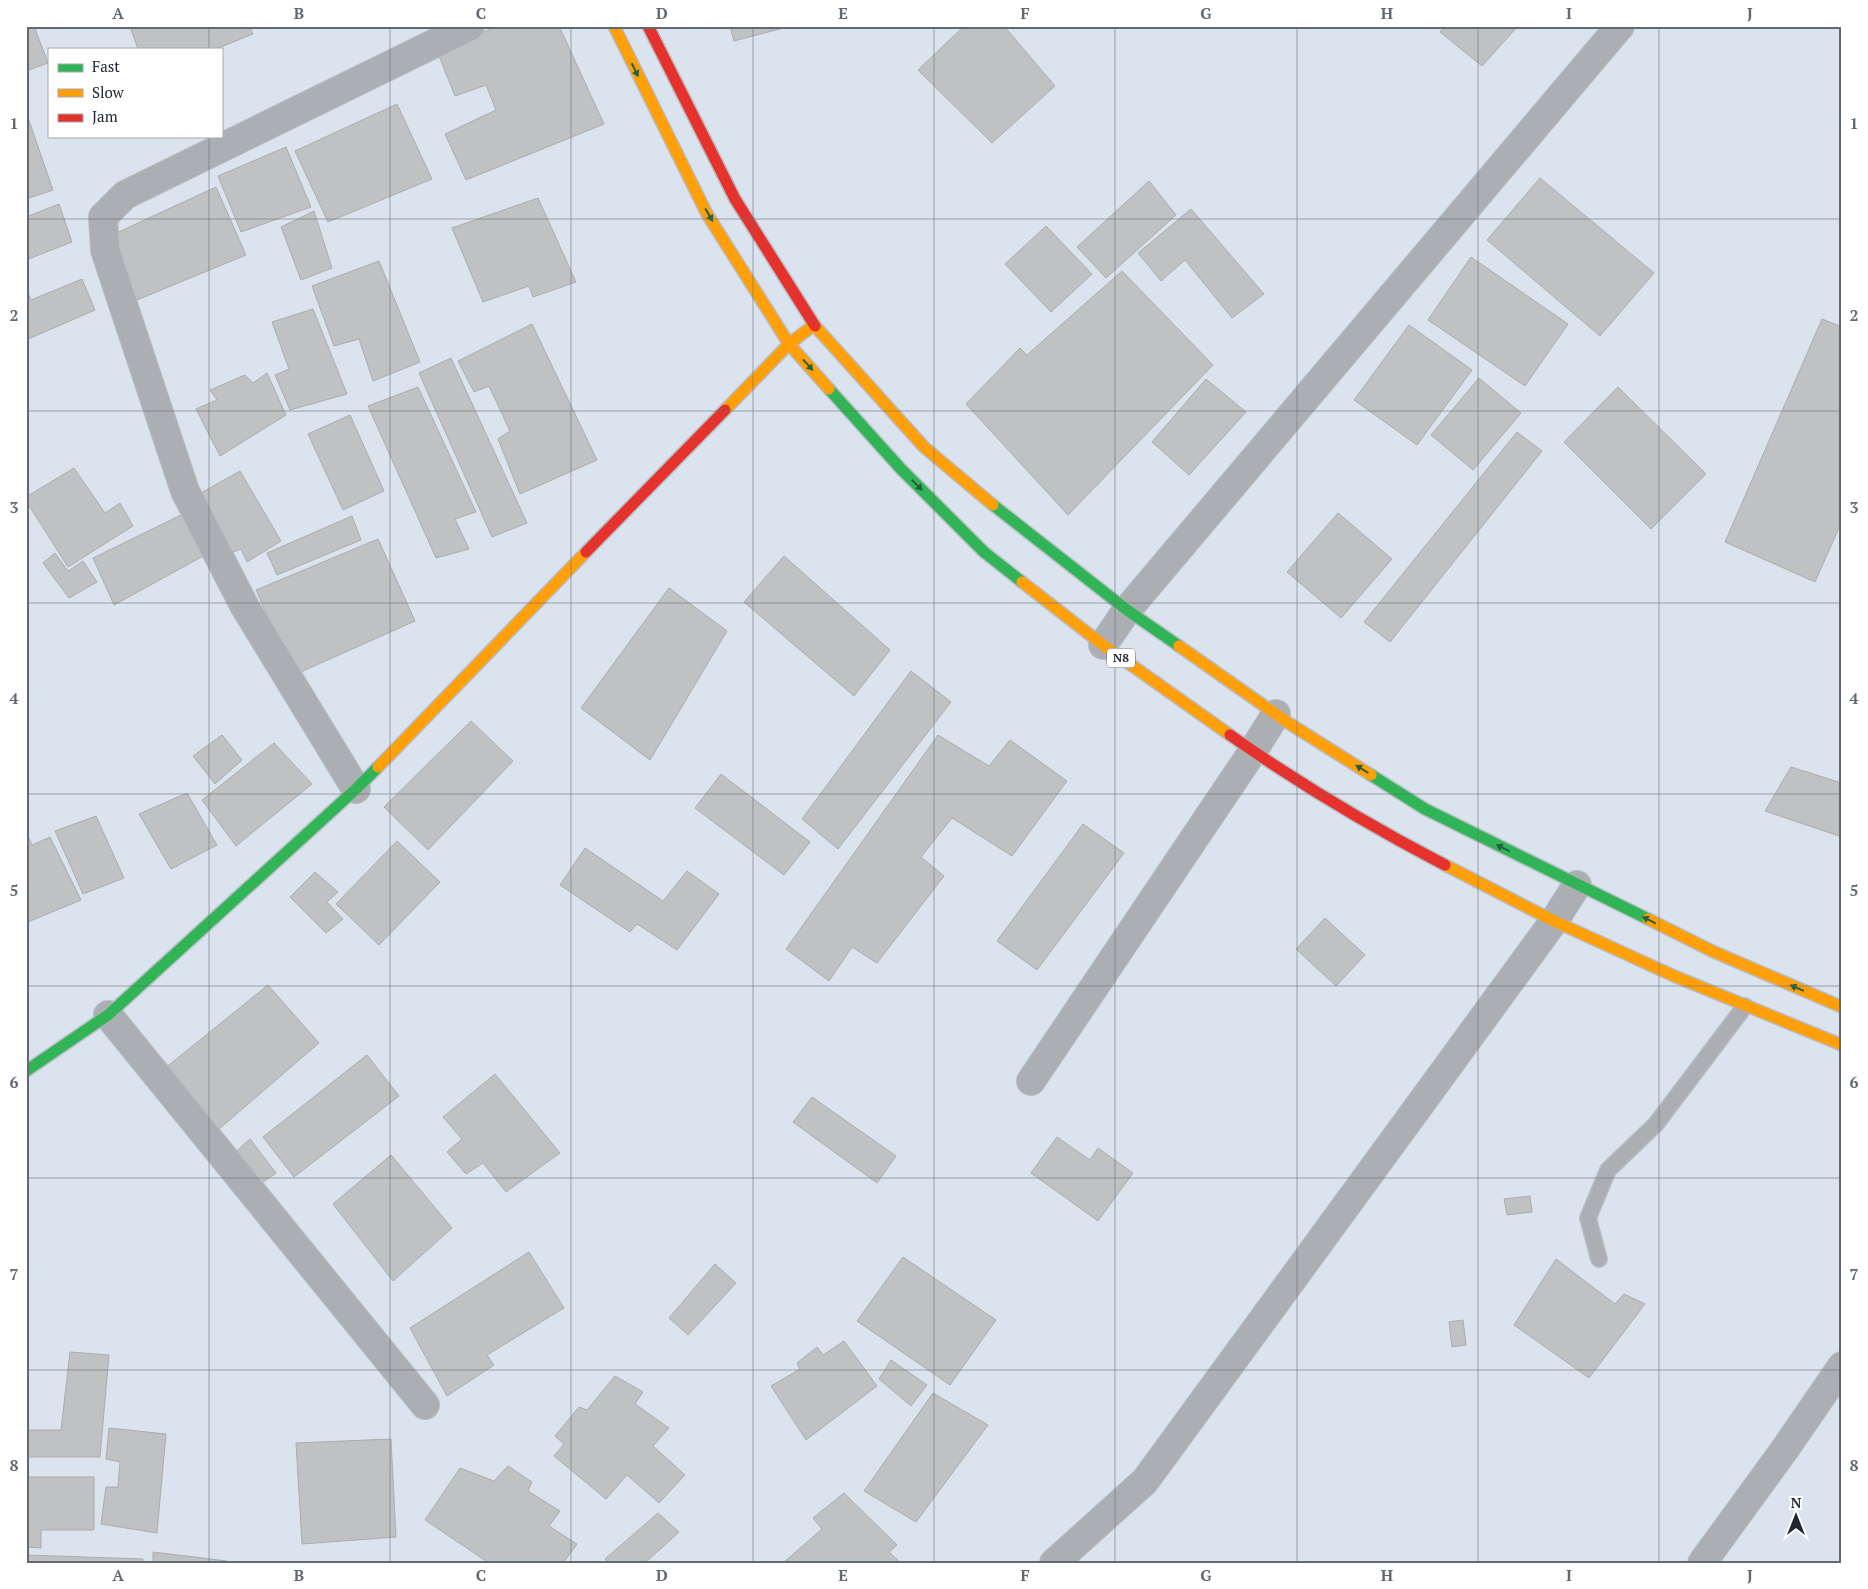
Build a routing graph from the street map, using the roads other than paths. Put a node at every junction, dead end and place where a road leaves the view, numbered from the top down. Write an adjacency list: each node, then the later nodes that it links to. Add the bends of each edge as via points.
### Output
1 (470, 26): 11 (street, via 125,195 103,217 105,250 184,491 245,608)
2 (614, 26): 6 (main road, N8, one-way to 6, via 707,214)
3 (648, 26): 5 (main road, via 734,199)
4 (1620, 26): 7 (street)
5 (814, 325): 6 (main road); 7 (main road, via 924,448)
6 (789, 344): 8 (main road, N8, one-way to 8, via 902,469 984,552); 11 (main road)
7 (1127, 610): 8 (street); 9 (main road)
8 (1102, 645): 10 (main road, N8)
9 (1276, 714): 10 (street); 12 (main road, one-way to 9, via 1425,809)
10 (1253, 751): 13 (main road, N8, via 1413,848); 19 (street)
11 (356, 789): 16 (main road)
12 (1577, 885): 13 (street); 15 (main road, one-way to 12, via 1712,951)
13 (1554, 921): 14 (main road, N8); 23 (street, via 1145,1481)
14 (1745, 1006): 17 (main road, N8); 20 (lane, via 1656,1124 1608,1170 1588,1218)
15 (1842, 1007)
16 (108, 1014): 18 (main road); 22 (street)
17 (1842, 1045)
18 (26, 1071)
19 (1031, 1081)
20 (1599, 1259)
21 (1842, 1366): 24 (street)
22 (425, 1405)
23 (1054, 1563)
24 (1702, 1563)

